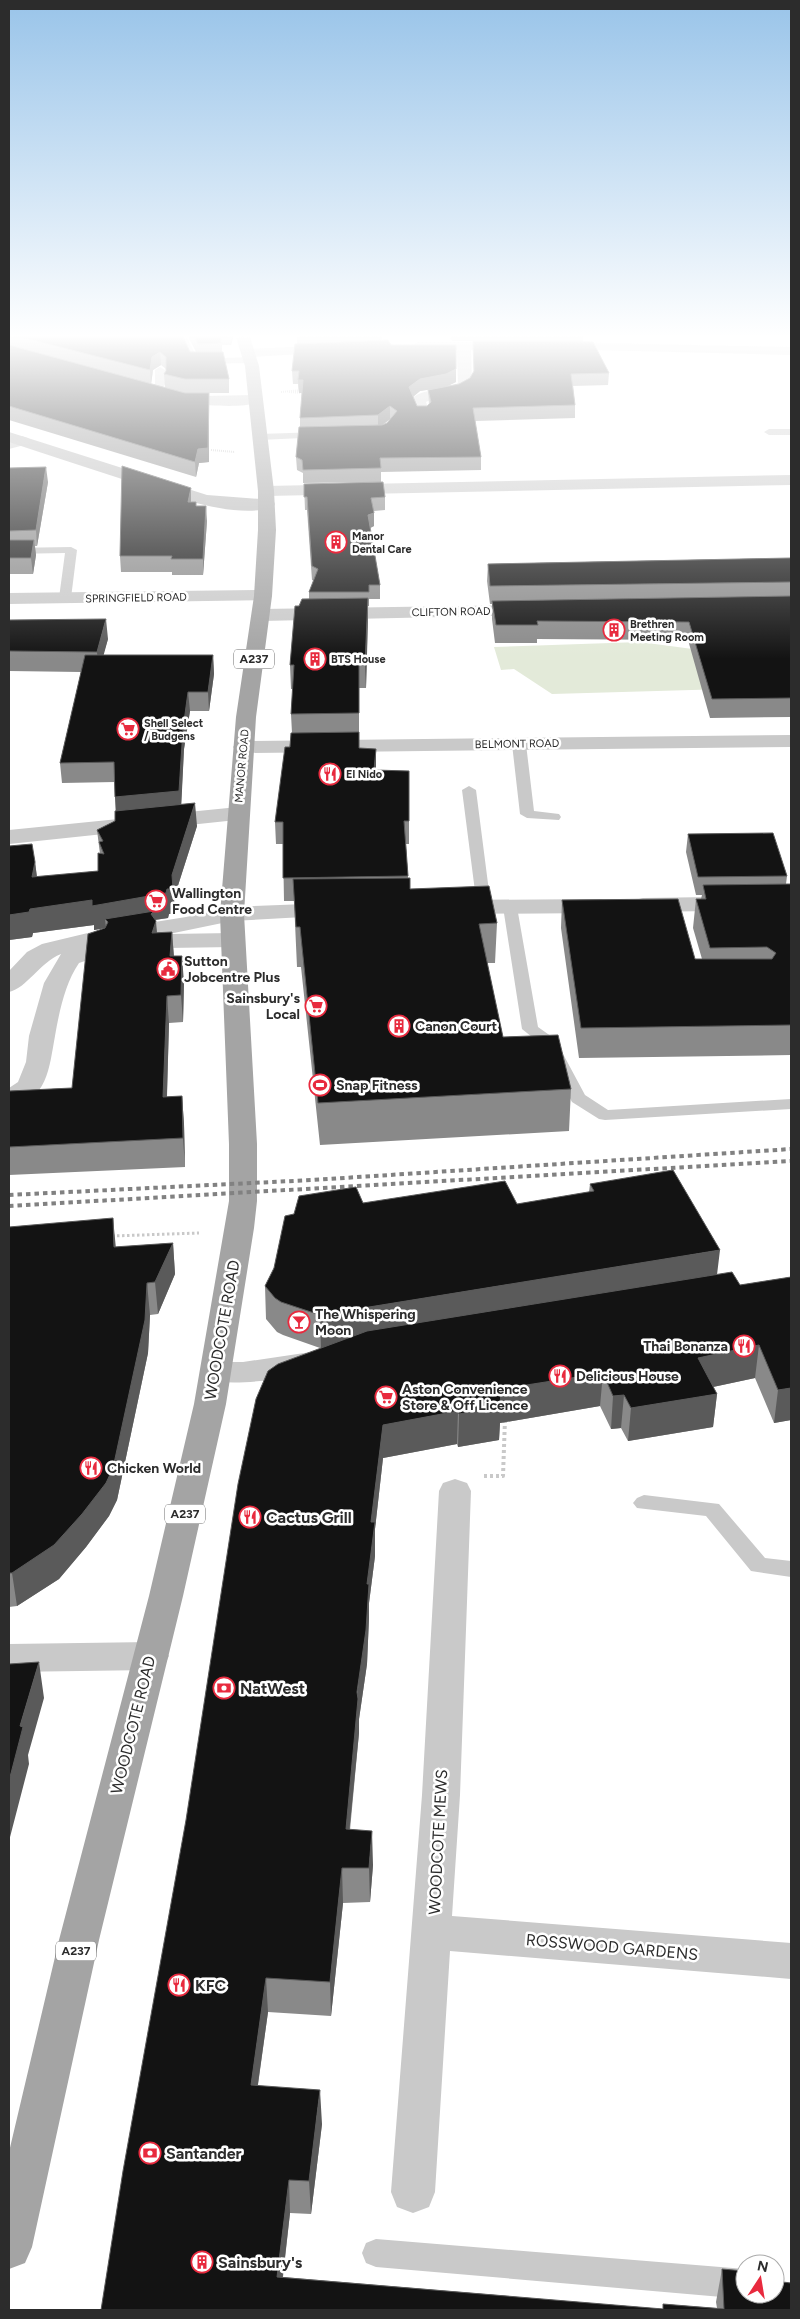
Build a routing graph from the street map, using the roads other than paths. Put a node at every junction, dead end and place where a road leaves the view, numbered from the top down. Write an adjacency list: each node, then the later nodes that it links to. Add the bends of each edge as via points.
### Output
1 (17, 442): 4 (street, via 205,500 235,504)
2 (260, 442): 4 (main road, MANOR ROAD / A237)
3 (791, 480): 4 (street)
4 (266, 497): 8 (main road, MANOR ROAD / A237)
5 (9, 551): 6 (lane, via 71,550)
6 (65, 598): 7 (street, SPRINGFIELD ROAD); 8 (street, SPRINGFIELD ROAD)
7 (9, 599)
8 (262, 605): 9 (street, CLIFTON ROAD); 12 (main road, MANOR ROAD / A237)
9 (546, 610)
10 (791, 741): 11 (street, BELMONT ROAD)
11 (519, 744): 12 (street, BELMONT ROAD); 15 (lane, via 527,814)
12 (243, 747): 14 (main road, MANOR ROAD / A237)
13 (469, 790): 18 (lane)
14 (238, 814): 16 (street); 22 (main road, MANOR ROAD / A237)
15 (554, 817)
16 (9, 837)
17 (791, 903): 19 (street, via 680,913)
18 (484, 907): 19 (street); 20 (street)
19 (510, 907): 25 (lane, via 530,1029 549,1042 578,1098 605,1115)
20 (436, 908)
21 (349, 909): 22 (street)
22 (233, 927): 23 (street, via 186,924 51,949 36,957); 24 (street, via 86,951 70,958 56,983 42,1036 39,1062 29,1086); 26 (main road, MANOR ROAD / A237)
23 (9, 985)
24 (9, 1100)
25 (791, 1104)
26 (243, 1201): 28 (main road, WOODCOTE ROAD / A237)
27 (338, 1358): 28 (street, via 243,1372)
28 (215, 1372): 32 (main road, WOODCOTE ROAD / A237)
29 (466, 1484): 34 (street, WOODCOTE MEWS)
30 (644, 1503): 31 (lane, via 712,1510 759,1566)
31 (791, 1569)
32 (151, 1656): 33 (street); 37 (main road, WOODCOTE ROAD / A237, via 79,1940)
33 (9, 1658)
34 (432, 1932): 35 (street, ROSSWOOD GARDENS); 36 (street, WOODCOTE MEWS)
35 (791, 1961)
36 (413, 2192)
37 (9, 2247)
38 (376, 2253): 39 (lane)
39 (735, 2283)

